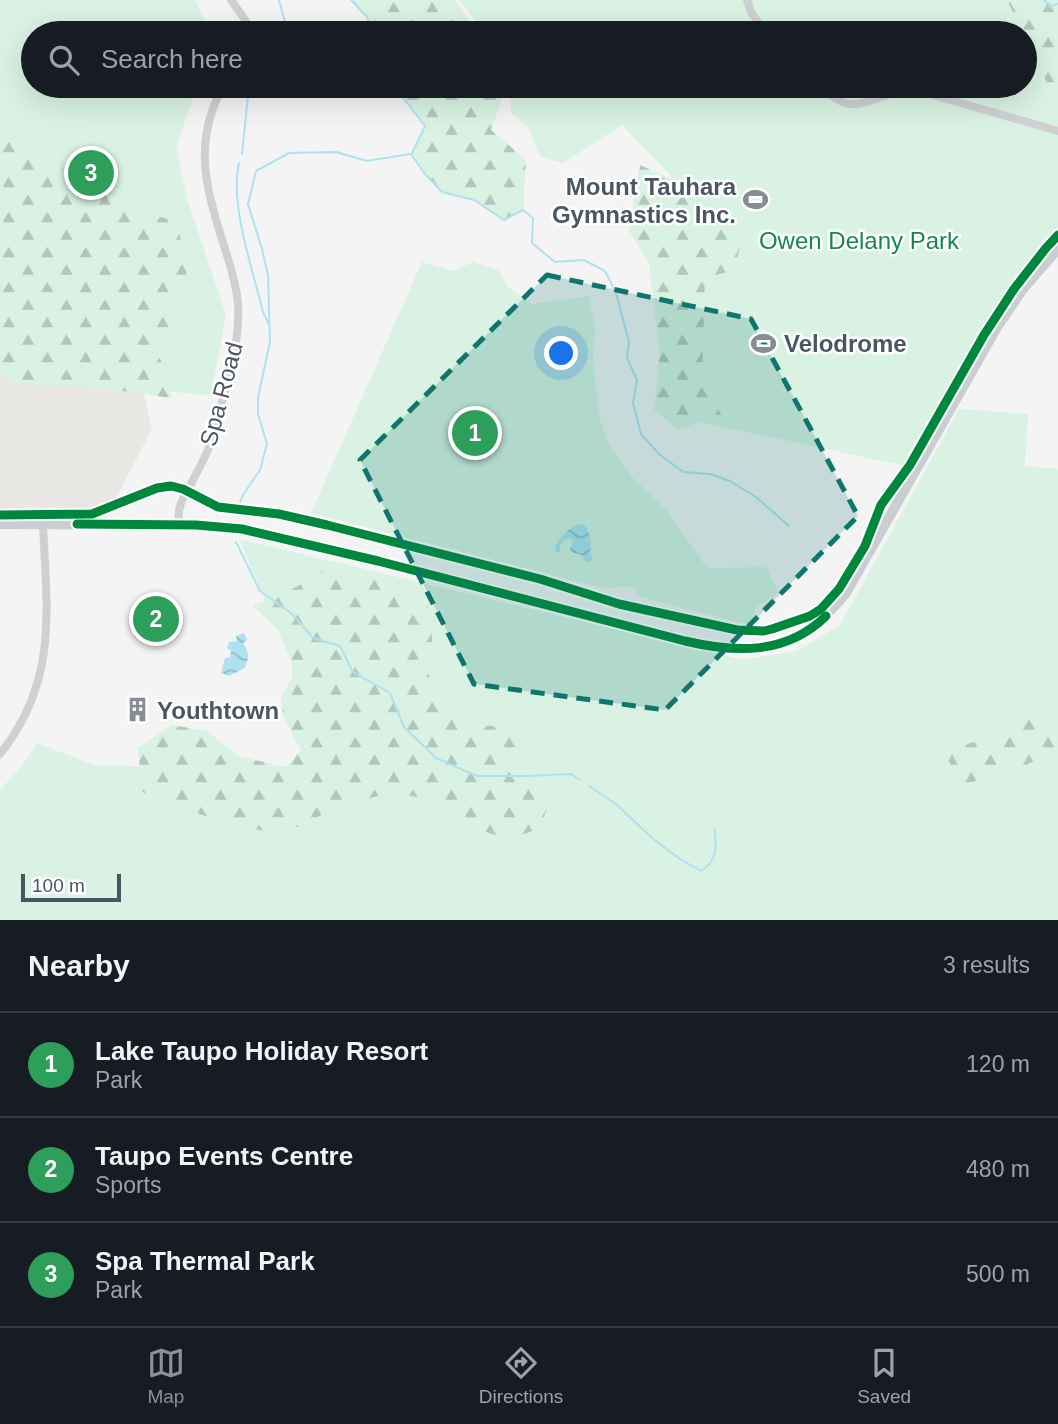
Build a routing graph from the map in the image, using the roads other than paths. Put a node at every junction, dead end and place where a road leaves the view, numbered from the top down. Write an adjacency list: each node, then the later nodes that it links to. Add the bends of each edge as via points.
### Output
1 (232, 0): 3 (street)
2 (747, 0): 4 (street)
3 (246, 21)
4 (757, 21)
5 (218, 98): 13 (street, Spa Road, via 209,117 204,163 238,301 238,328 232,369 209,446 181,503)
6 (834, 98): 7 (street, via 850,104)
7 (879, 98)
8 (943, 98): 9 (street)
9 (1058, 131)
10 (1058, 249): 13 (main road, via 996,329 846,593 822,620 779,644 746,650 708,647 266,533)
11 (0, 524): 12 (main road)
12 (43, 524): 13 (main road); 14 (street, via 44,660 31,705)
13 (178, 525)
14 (0, 754)

